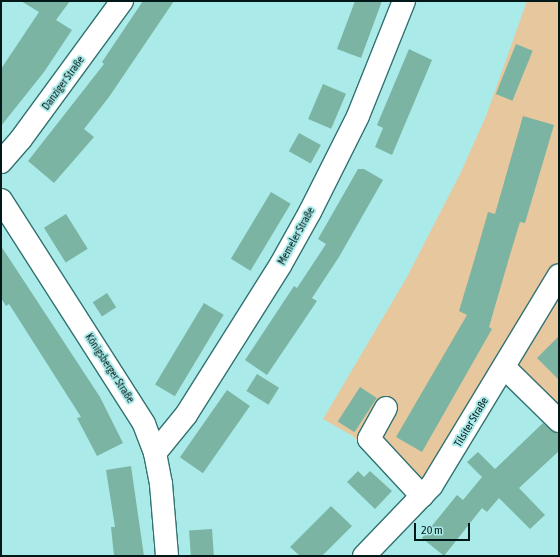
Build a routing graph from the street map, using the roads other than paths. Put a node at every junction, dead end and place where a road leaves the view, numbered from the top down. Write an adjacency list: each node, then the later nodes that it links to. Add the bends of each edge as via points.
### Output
1 (122, 1): 3 (street, Danziger Straße, via 21,139)
2 (404, 1): 9 (street, Memeler Straße, via 358,116 299,232 186,415)
3 (1, 162)
4 (1, 200): 9 (street, Königsberger Straße, via 127,394 144,424)
5 (559, 275): 6 (street, Tilsiter Straße)
6 (504, 367): 8 (street); 10 (street, Tilsiter Straße, via 432,485)
7 (386, 408): 10 (street, via 369,439)
8 (559, 421)
9 (155, 453): 11 (street, Königsberger Straße, via 161,484)
10 (422, 496): 12 (street, Tilsiter Straße)
11 (167, 556)
12 (364, 556)

